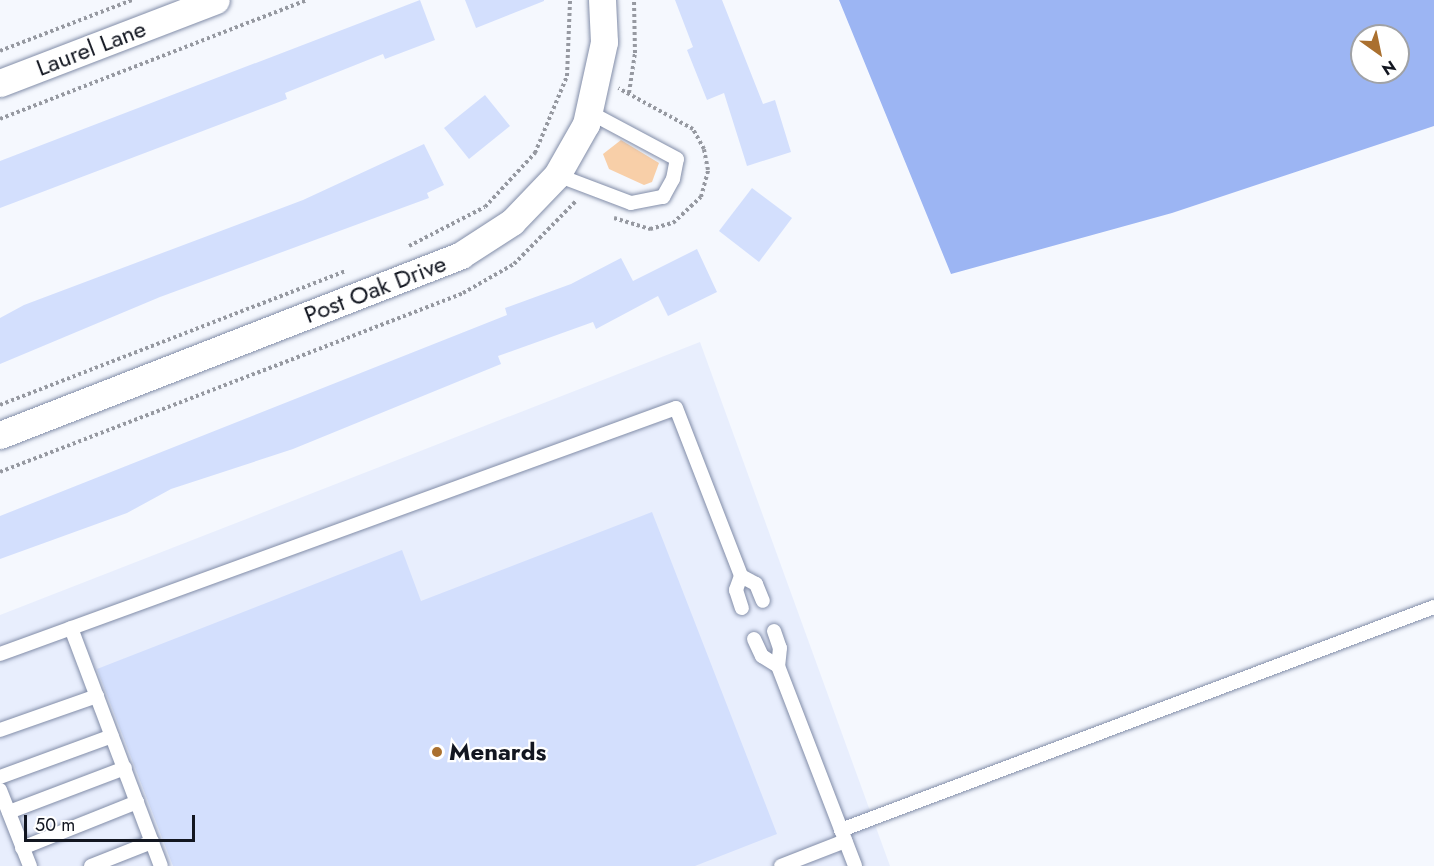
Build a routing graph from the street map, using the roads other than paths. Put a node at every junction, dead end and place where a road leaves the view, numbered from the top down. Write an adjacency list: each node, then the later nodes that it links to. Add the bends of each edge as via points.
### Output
1 (216, 0): 3 (street, Laurel Lane)
2 (602, 0): 4 (street, Post Oak Drive, via 604,42)
3 (0, 83)
4 (589, 112): 5 (street, Post Oak Drive); 5 (lane, via 677,159 673,180 663,197 631,203)
5 (557, 175): 6 (street, Post Oak Drive, via 512,222 461,255)
6 (0, 435)
7 (741, 576): 8 (lane, via 756,584); 10 (lane, via 736,590); 11 (lane, via 676,408)
8 (763, 601)
9 (1434, 607): 24 (lane)
10 (742, 608)
11 (71, 628): 14 (lane); 16 (lane)
12 (774, 631): 15 (lane, via 780,648)
13 (754, 639): 15 (lane, via 762,656)
14 (0, 654)
15 (778, 666): 24 (lane)
16 (97, 696): 17 (lane); 18 (lane)
17 (0, 730)
18 (112, 736): 19 (lane); 20 (lane)
19 (125, 768): 22 (lane); 23 (lane)
20 (0, 777)
21 (0, 790): 23 (lane)
22 (137, 802): 25 (lane); 26 (lane)
23 (9, 812): 26 (lane)
24 (843, 836): 30 (lane); 31 (lane)
25 (152, 842): 28 (lane); 29 (lane)
26 (22, 848): 27 (lane)
27 (30, 866)
28 (91, 866)
29 (161, 866)
30 (781, 866)
31 (855, 866)

